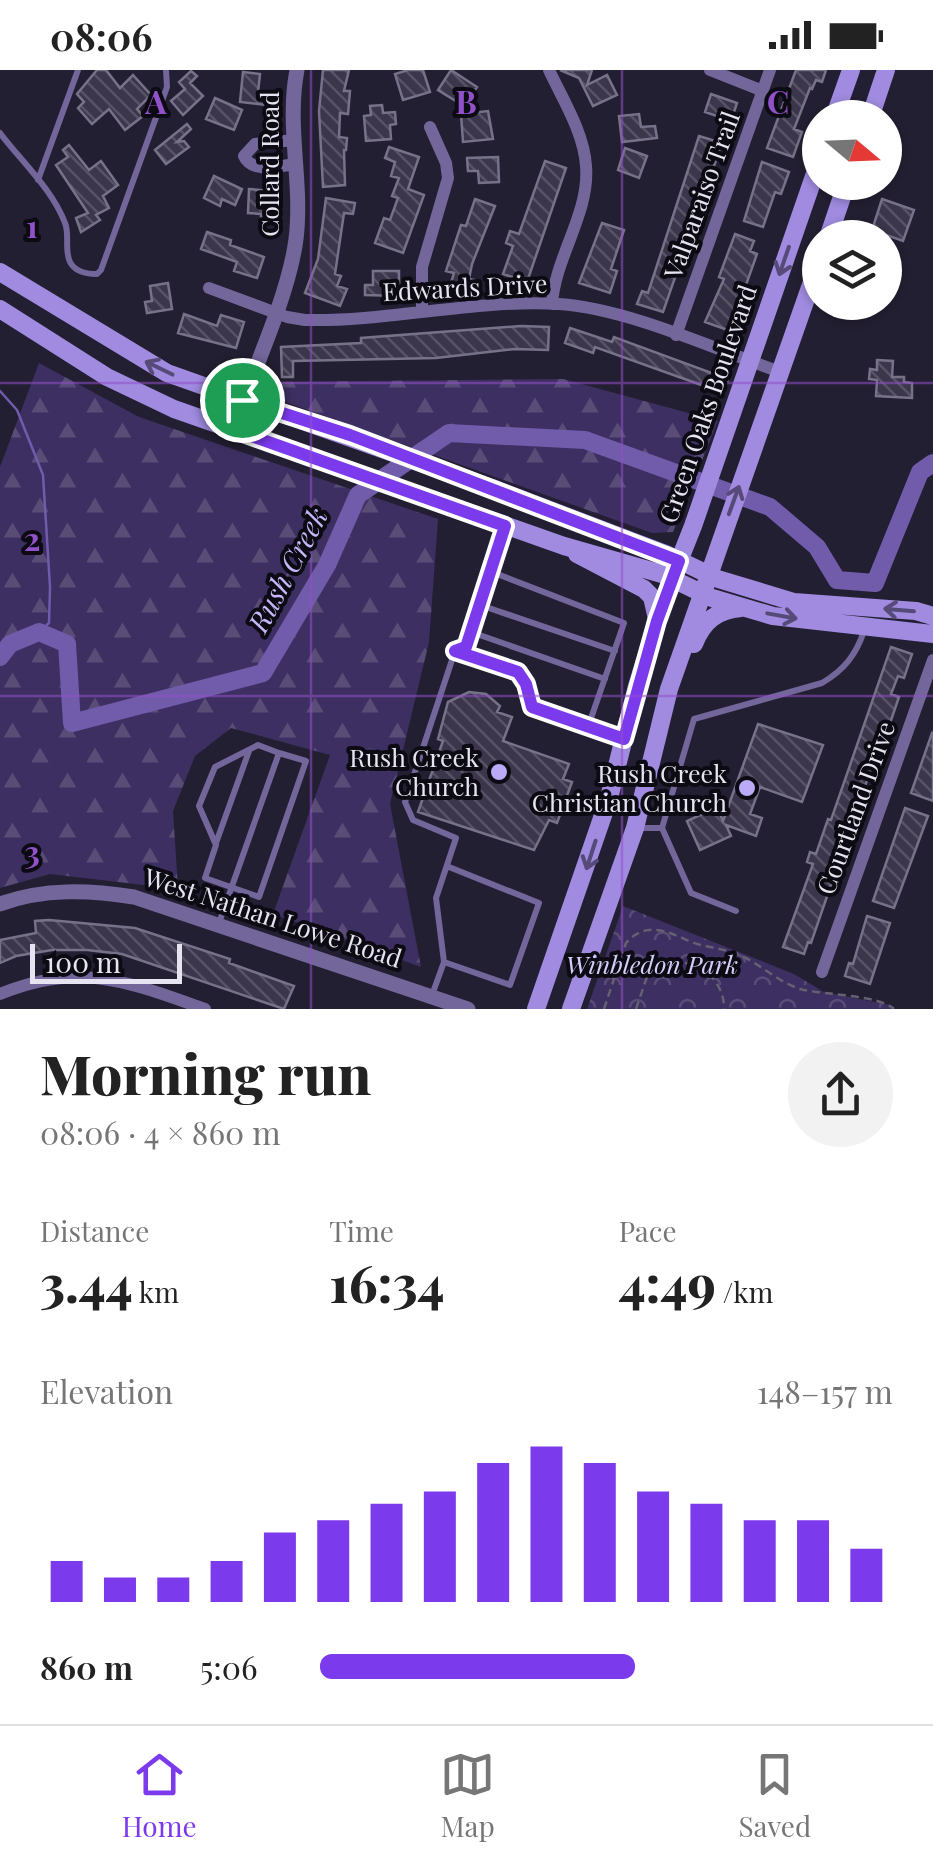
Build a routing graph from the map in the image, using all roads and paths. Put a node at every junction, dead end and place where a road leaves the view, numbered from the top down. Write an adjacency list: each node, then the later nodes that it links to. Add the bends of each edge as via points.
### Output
1 (78, 70): 16 (lane)
2 (166, 70): 16 (lane, via 167,88 97,274 72,266 66,225)
3 (297, 70): 14 (street, Collard Road)
4 (549, 70): 20 (street, via 580,136 587,170)
5 (710, 70): 9 (street)
6 (770, 70): 9 (street, Valparaiso Trail)
7 (851, 70): 10 (main road)
8 (886, 70): 11 (main road)
9 (763, 91): 25 (street, Valparaiso Trail)
10 (840, 100)
11 (876, 100)
12 (430, 127): 23 (street, via 448,178 422,267)
13 (0, 133): 16 (lane)
14 (294, 140): 15 (street, Collard Road); 15 (street, via 255,144 244,156 254,167)
15 (296, 164): 24 (street, Collard Road, via 296,241)
16 (38, 181)
17 (806, 200): 26 (main road, Green Oaks Boulevard, one-way to 26)
18 (0, 272): 28 (main road, one-way to 18, via 149,363)
19 (208, 288): 24 (street, Edwards Drive)
20 (552, 304): 23 (street, Edwards Drive); 25 (street, Edwards Drive, via 606,312)
21 (0, 308): 29 (main road, via 108,378)
22 (802, 310): 27 (main road)
23 (422, 312): 24 (street, Edwards Drive, via 313,320)
24 (274, 313): 28 (street, Collard Road)
25 (676, 336): 26 (street, Edwards Drive)
26 (749, 361): 27 (street, Edwards Drive); 33 (main road, Green Oaks Boulevard)
27 (780, 372): 35 (main road, one-way to 27)
28 (242, 400): 29 (street, Collard Road); 30 (main road)
29 (232, 429): 31 (main road)
30 (516, 497): 31 (main road); 33 (main road)
31 (505, 526): 32 (main road); 34 (lane)
32 (564, 546): 36 (main road); 42 (main road, via 644,589)
33 (679, 561): 35 (main road); 36 (main road, Green Oaks Boulevard)
34 (492, 572): 38 (lane); 46 (lane, via 624,622)
35 (708, 574): 37 (main road); 40 (main road)
36 (672, 579): 37 (main road); 42 (main road, Green Oaks Boulevard)
37 (702, 593): 39 (main road); 50 (main road)
38 (480, 604): 43 (lane); 46 (lane)
39 (746, 608): 40 (main road, one-way to 40, via 819,622); 50 (main road, via 726,609 704,624)
40 (865, 616): 41 (main road, one-way to 40); 44 (main road); 55 (lane, via 857,650 822,683 694,718)
41 (933, 616)
42 (657, 621): 51 (main road, Green Oaks Boulevard)
43 (471, 632): 45 (lane, via 466,647); 48 (lane)
44 (933, 634)
45 (455, 651): 49 (lane, via 518,672 532,707); 57 (lane, via 404,802 412,820 456,838)
46 (614, 651): 48 (lane)
47 (933, 660): 65 (street, Courtland Drive)
48 (605, 679): 49 (lane)
49 (588, 728): 51 (lane)
50 (658, 732): 54 (main road)
51 (624, 739): 72 (main road, Green Oaks Boulevard, one-way to 72)
52 (249, 750): 53 (lane, via 258,745); 56 (lane); 56 (lane, via 214,767 200,806)
53 (279, 753): 58 (lane); 58 (lane, via 306,761 258,896)
54 (635, 828): 55 (lane); 73 (main road)
55 (662, 828): 60 (lane, via 691,893)
56 (216, 844): 58 (lane, via 205,878)
57 (449, 867): 64 (lane, via 436,898); 64 (lane, via 539,903 510,985)
58 (232, 889): 61 (lane)
59 (0, 904): 61 (street, West Nathan Lowe Road, via 47,893 100,892)
60 (736, 910)
61 (219, 924): 68 (street, West Nathan Lowe Road)
62 (597, 958): 63 (path)
63 (619, 959): 66 (path); 74 (path); 77 (path, via 633,934 660,929 735,953 802,990 873,999)
64 (444, 962): 68 (lane)
65 (822, 972)
66 (648, 974): 75 (path); 76 (path, via 667,962 698,967 720,988)
67 (0, 994): 69 (street, via 78,975 116,980)
68 (431, 996): 71 (street, West Nathan Lowe Road)
69 (166, 1002): 70 (street)
70 (205, 1009)
71 (468, 1009)
72 (536, 1009)
73 (570, 1009)
74 (604, 1009)
75 (636, 1009)
76 (724, 1009)
77 (894, 1009)

